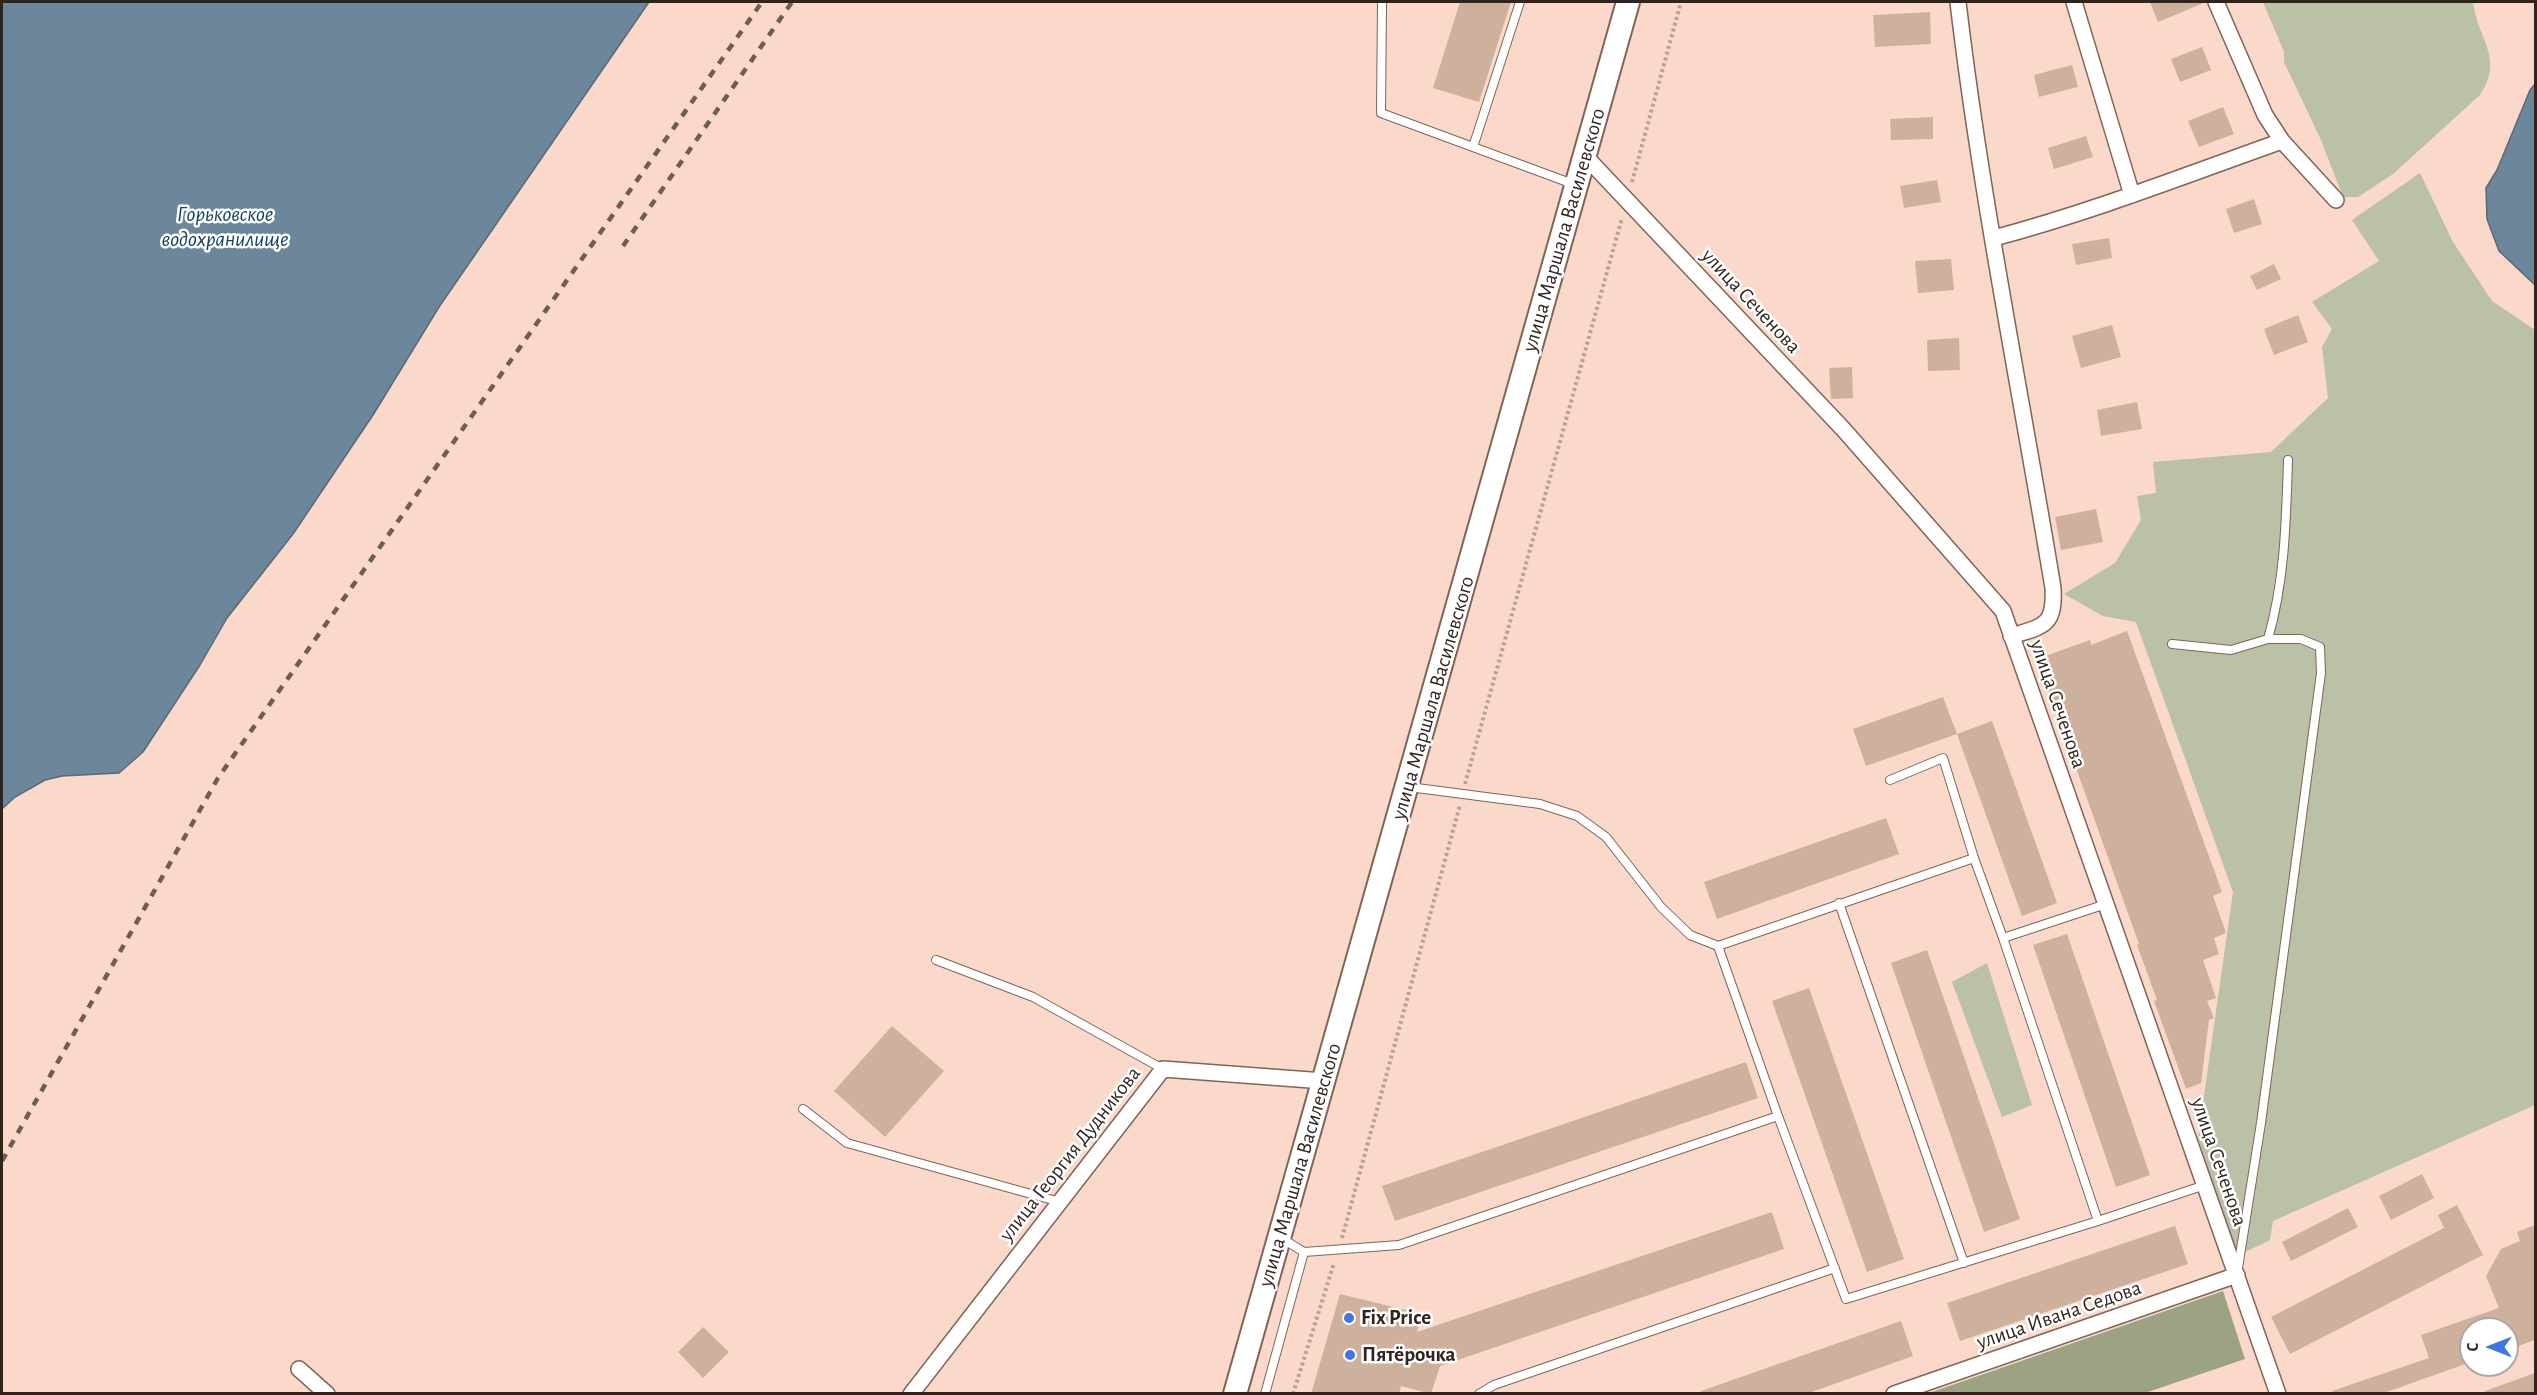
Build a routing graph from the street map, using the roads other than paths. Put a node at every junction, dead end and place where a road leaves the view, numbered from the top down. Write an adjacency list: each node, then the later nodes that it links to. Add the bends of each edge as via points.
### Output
1 (1382, 2): 8 (lane, via 1381,113)
2 (1520, 2): 8 (lane)
3 (1628, 2): 9 (street, улица Маршала Василевского)
4 (1958, 2): 13 (street)
5 (2074, 2): 11 (street)
6 (2216, 2): 7 (street, via 2265,115)
7 (2282, 141): 11 (street); 12 (street)
8 (1473, 147): 10 (lane)
9 (1585, 156): 10 (street, улица Маршала Василевского); 15 (street, улица Сеченова, via 1844,430 2003,611)
10 (1577, 185): 19 (street, улица Маршала Василевского)
11 (2132, 195): 13 (street)
12 (2336, 200)
13 (1994, 238): 15 (street, via 2054,596 2052,615 2043,627)
14 (2288, 460): 16 (lane, via 2285,552 2278,605)
15 (2012, 636): 22 (street, улица Сеченова)
16 (2268, 639): 17 (lane, via 2231,650); 37 (lane, via 2301,639 2320,647 2321,673)
17 (2172, 644)
18 (1890, 780): 20 (lane, via 1943,758)
19 (1407, 787): 24 (lane, via 1540,804 1576,816 1606,837 1661,907 1690,935); 27 (street, улица Маршала Василевского)
20 (1974, 858): 21 (lane); 23 (lane)
21 (1839, 903): 24 (lane); 35 (lane)
22 (2106, 904): 23 (lane); 30 (street, улица Сеченова)
23 (2003, 938): 32 (lane)
24 (1718, 946): 29 (lane)
25 (936, 960): 26 (lane, via 1033,997)
26 (1163, 1069): 27 (street, улица Георгия Дудникова); 31 (street, улица Георгия Дудникова)
27 (1324, 1081): 33 (street, улица Маршала Василевского)
28 (803, 1109): 31 (lane, via 847,1143)
29 (1778, 1116): 34 (lane, via 1399,1245); 36 (lane)
30 (2205, 1185): 32 (lane); 37 (street, улица Сеченова)
31 (1060, 1202): 40 (street, улица Георгия Дудникова)
32 (2098, 1221): 35 (lane)
33 (1280, 1237): 34 (lane); 41 (street, улица Маршала Василевского)
34 (1304, 1252): 42 (lane)
35 (1964, 1263): 36 (lane, via 1846,1299)
36 (1835, 1268): 43 (lane, via 1494,1385)
37 (2236, 1275): 44 (street, улица Ивана Седова); 45 (street, улица Сеченова)
38 (299, 1369): 39 (street)
39 (327, 1394)
40 (911, 1394)
41 (1235, 1394)
42 (1265, 1394)
43 (1479, 1394)
44 (1894, 1394)
45 (2278, 1394)

